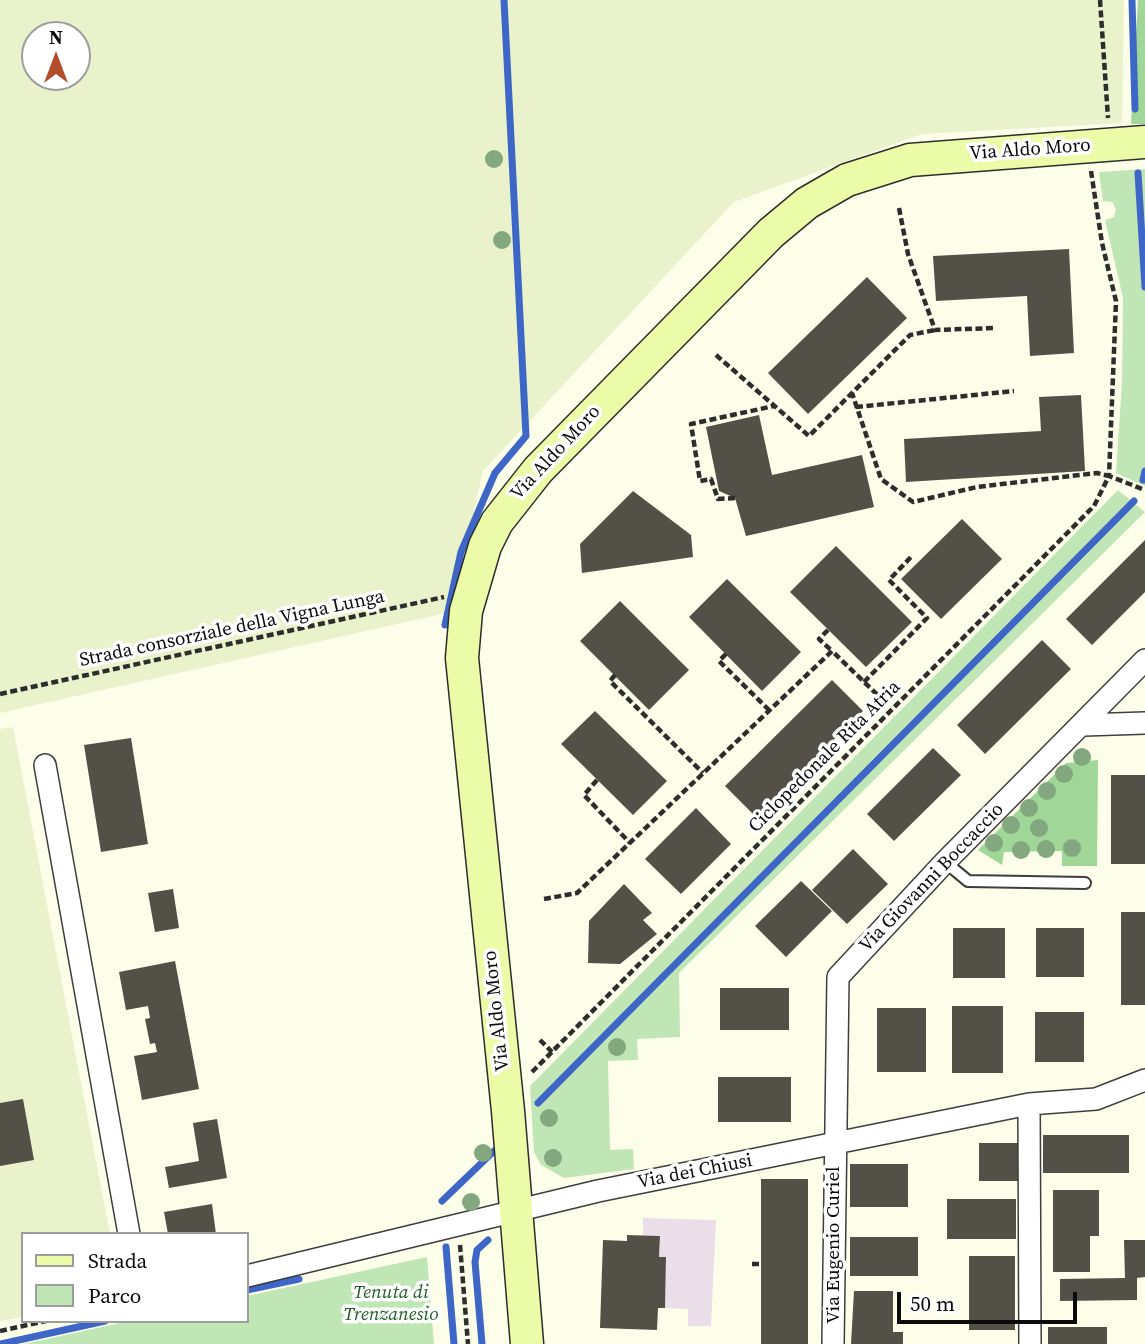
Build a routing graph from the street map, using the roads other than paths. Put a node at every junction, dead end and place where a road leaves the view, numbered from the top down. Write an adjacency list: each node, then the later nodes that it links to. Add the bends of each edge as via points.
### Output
1 (1145, 142): 11 (street, Via Aldo Moro, via 1100,155 910,160 848,180 798,208 528,480 497,522 471,593 463,629 462,671)
2 (1145, 660): 4 (street, Via Giovanni Boccaccio)
3 (1145, 723): 4 (street)
4 (1084, 725): 6 (street, Via Giovanni Boccaccio)
5 (44, 765): 12 (street)
6 (945, 862): 7 (lane, via 968,881); 10 (street, Via Giovanni Boccaccio, via 838,977)
7 (1086, 883)
8 (1145, 1080): 9 (street, Via dei Chiusi, via 1096,1099)
9 (1029, 1104): 10 (street, Via dei Chiusi); 16 (street)
10 (835, 1145): 11 (street, Via dei Chiusi); 15 (street, Via Eugenio Curiel)
11 (517, 1209): 13 (street, Via dei Chiusi); 14 (street, Via Aldo Moro)
12 (129, 1232)
13 (248, 1276)
14 (527, 1344)
15 (833, 1344)
16 (1030, 1344)

